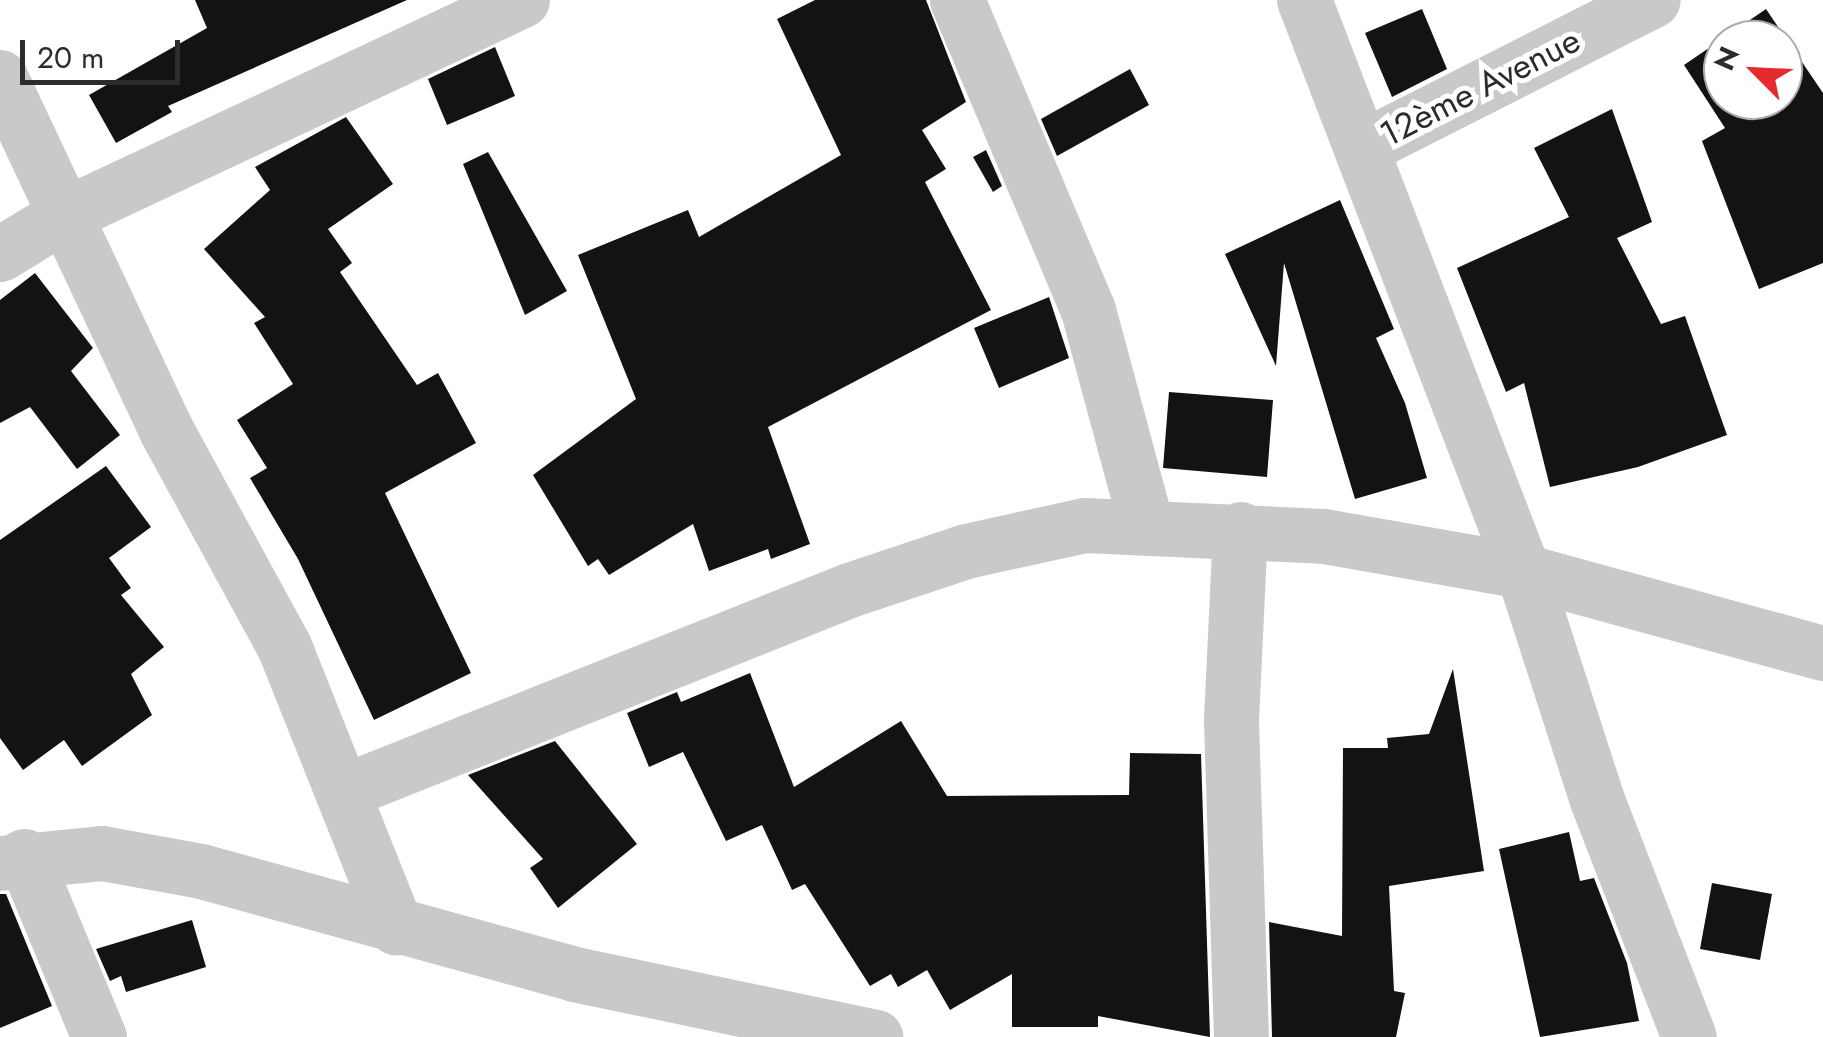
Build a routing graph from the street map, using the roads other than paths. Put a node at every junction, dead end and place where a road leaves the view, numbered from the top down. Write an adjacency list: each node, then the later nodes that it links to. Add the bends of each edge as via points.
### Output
1 (522, 0): 7 (street)
2 (957, 0): 9 (street, via 1088,310)
3 (1304, 0): 6 (street)
4 (1653, 0): 6 (street, 12ème Avenue)
5 (0, 77): 7 (street)
6 (1362, 148): 11 (street)
7 (64, 216): 8 (street); 13 (street, via 166,430 284,646)
8 (0, 254)
9 (1146, 525): 10 (street); 13 (street, via 1084,525 966,552 849,590)
10 (1240, 529): 11 (street, via 1324,536); 19 (street, via 1231,721)
11 (1523, 571): 12 (street); 20 (street, via 1596,800)
12 (1823, 654)
13 (342, 792): 15 (street)
14 (12, 860): 15 (street, via 102,853 201,871); 17 (street)
15 (396, 928): 16 (street)
16 (788, 1028): 18 (street)
17 (100, 1037)
18 (874, 1037)
19 (1241, 1037)
20 (1688, 1037)

